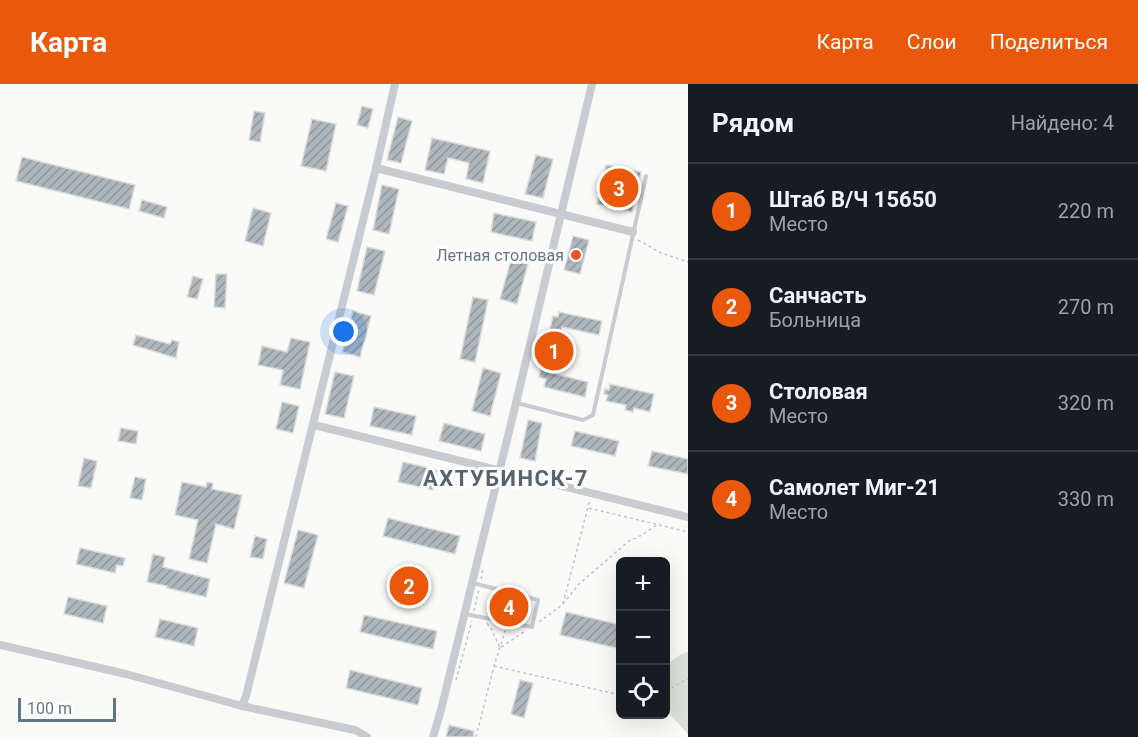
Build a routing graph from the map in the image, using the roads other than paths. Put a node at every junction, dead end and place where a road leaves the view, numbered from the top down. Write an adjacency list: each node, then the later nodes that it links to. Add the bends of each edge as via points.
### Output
1 (396, 84): 3 (street)
2 (592, 84): 5 (street)
3 (376, 168): 5 (street); 8 (street)
4 (646, 176): 6 (lane)
5 (561, 214): 6 (street); 7 (street)
6 (632, 234): 7 (lane, via 593,415 583,420)
7 (516, 403): 9 (street)
8 (314, 425): 9 (street); 14 (street)
9 (500, 470): 10 (street); 11 (street)
10 (688, 517)
11 (476, 584): 12 (street); 12 (lane, via 538,600 532,627)
12 (464, 614): 15 (street)
13 (0, 645): 14 (street)
14 (242, 706): 16 (street, via 355,729)
15 (433, 734)
16 (367, 737)

